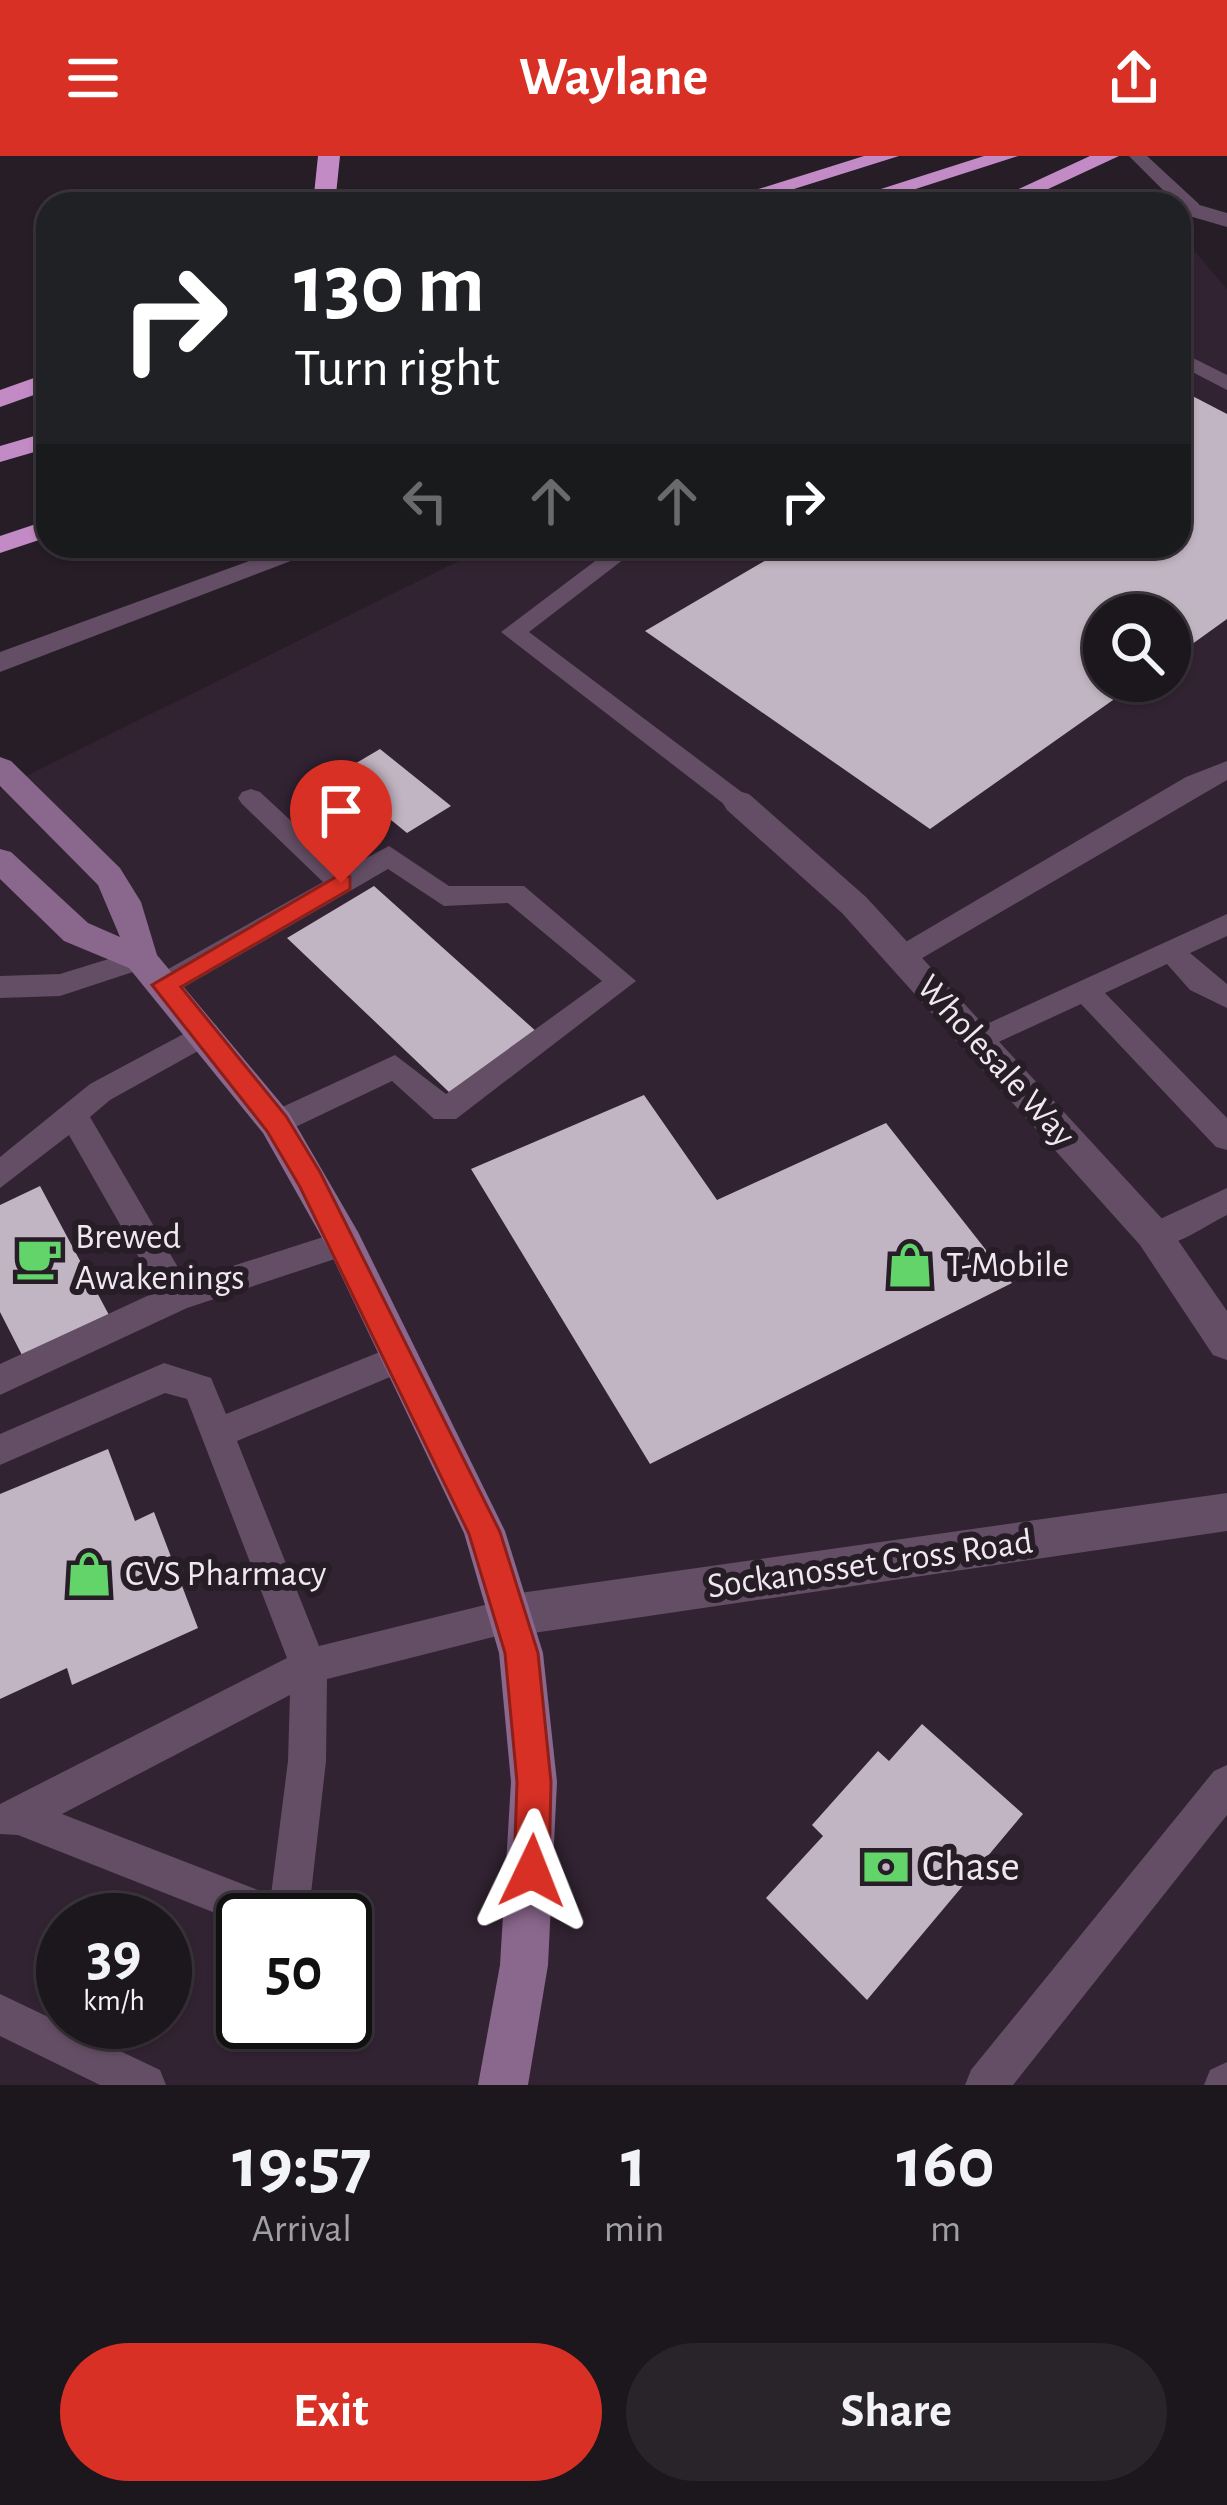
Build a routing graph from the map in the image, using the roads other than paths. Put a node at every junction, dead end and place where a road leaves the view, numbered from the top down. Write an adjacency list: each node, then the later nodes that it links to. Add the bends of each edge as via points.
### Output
1 (329, 156): 6 (highway)
2 (888, 156): 7 (highway)
3 (1006, 156): 8 (highway)
4 (1108, 156): 9 (highway)
5 (1137, 158): 10 (lane)
6 (325, 192)
7 (764, 192)
8 (885, 192)
9 (1025, 192)
10 (1170, 192)
11 (1191, 209): 12 (street)
12 (1227, 220)
13 (1191, 364): 14 (lane)
14 (1227, 384)
15 (36, 386): 16 (highway)
16 (0, 399)
17 (36, 402): 18 (highway)
18 (0, 412)
19 (36, 444): 20 (highway)
20 (0, 454)
21 (36, 532): 22 (highway)
22 (0, 545)
23 (284, 558): 25 (street)
24 (614, 558): 29 (lane, via 513,632)
25 (0, 663)
26 (0, 768): 35 (main road, via 124,894)
27 (1227, 770): 34 (lane)
28 (251, 798): 31 (lane)
29 (738, 802): 34 (street, Wholesale Way)
30 (0, 860): 35 (main road, via 76,932)
31 (341, 883): 35 (lane); 42 (lane, via 389,856 444,896 514,893 622,981 446,1111 394,1066)
32 (1227, 925): 33 (lane)
33 (1170, 950): 37 (lane); 38 (lane)
34 (902, 957): 40 (street, Wholesale Way)
35 (153, 972): 36 (lane); 39 (main road)
36 (0, 987)
37 (1083, 988): 40 (lane); 43 (lane)
38 (1227, 997)
39 (206, 1033): 41 (lane); 42 (main road)
40 (977, 1041): 46 (street, Wholesale Way)
41 (72, 1113): 44 (lane); 48 (lane)
42 (276, 1124): 47 (main road)
43 (1227, 1138)
44 (0, 1175)
45 (1227, 1201): 46 (lane)
46 (1154, 1236): 49 (street, Wholesale Way)
47 (344, 1243): 48 (lane); 50 (main road)
48 (178, 1297): 51 (lane)
49 (1227, 1343)
50 (402, 1357): 52 (lane); 55 (main road, via 467,1492)
51 (0, 1380)
52 (221, 1432): 53 (lane, via 199,1388 164,1378); 56 (lane)
53 (0, 1450)
54 (1227, 1513): 55 (street, Sockanosset Cross Road)
55 (513, 1615): 56 (lane); 63 (main road, via 531,1727 534,1840)
56 (309, 1666): 58 (lane); 59 (lane, via 307,1762)
57 (1227, 1784): 64 (lane)
58 (9, 1820): 60 (lane)
59 (290, 1893)
60 (216, 1895)
61 (0, 2014): 62 (lane)
62 (145, 2085)
63 (503, 2085)
64 (986, 2085)

